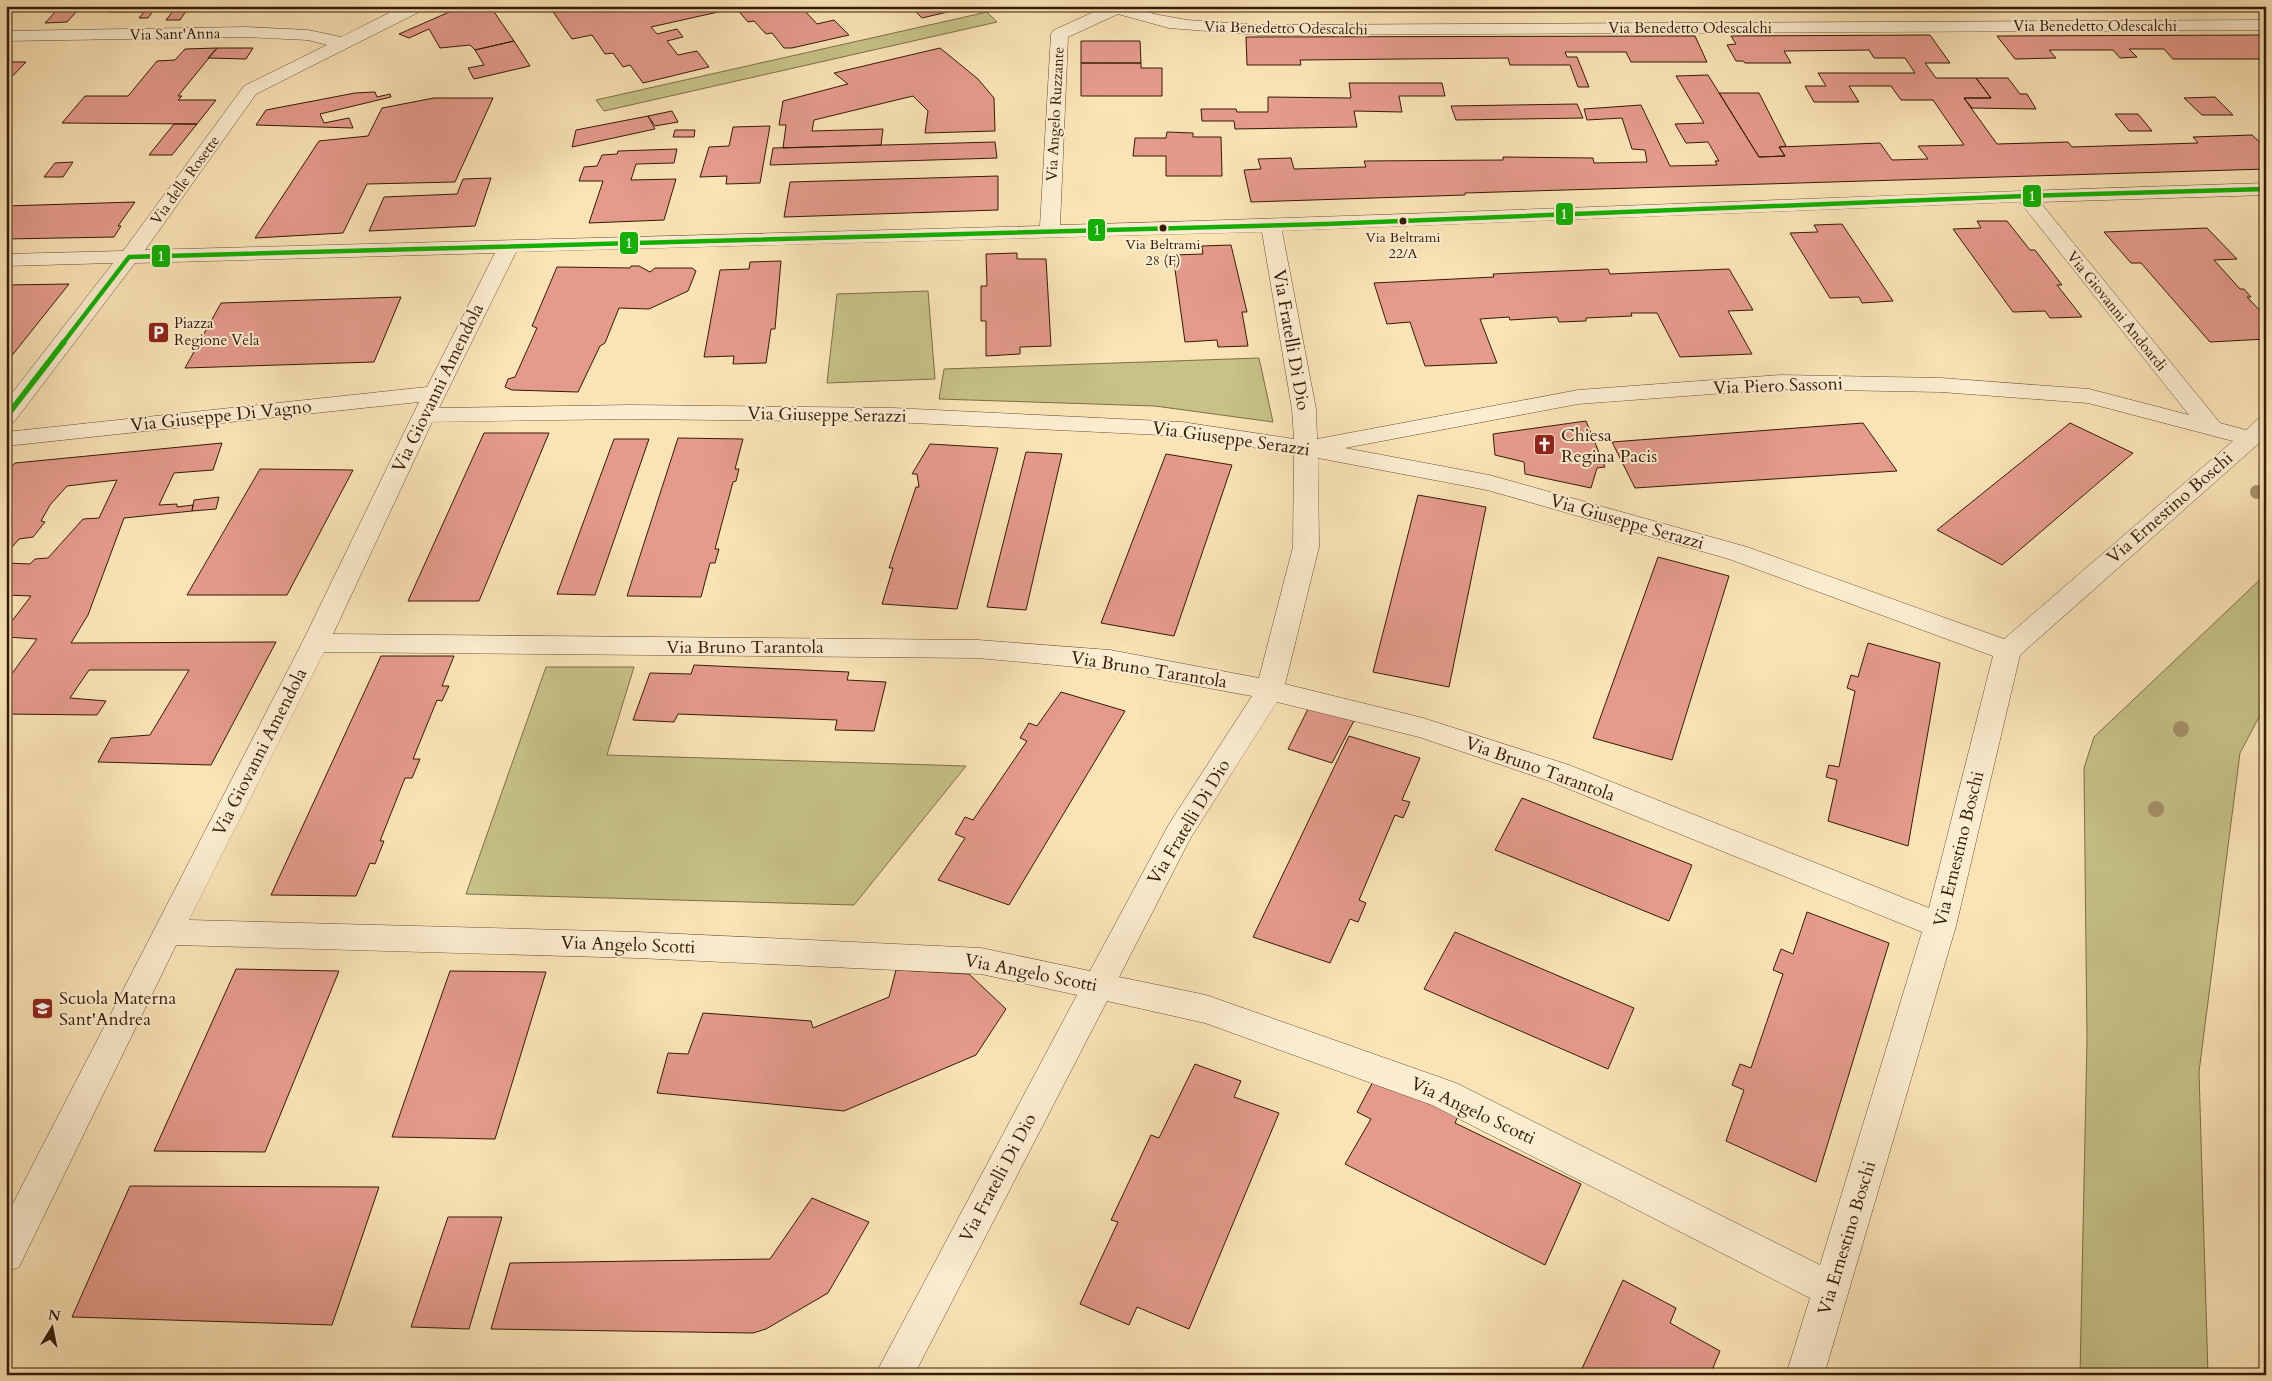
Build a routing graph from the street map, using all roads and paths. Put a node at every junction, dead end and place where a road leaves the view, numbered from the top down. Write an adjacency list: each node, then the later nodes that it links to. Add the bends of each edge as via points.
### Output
1 (417, 6): 5 (street, Via delle Rosette)
2 (1120, 7): 3 (street, Via Benedetto Odescalchi, via 1132,14 1200,27 1259,30); 9 (street, Via Angelo Ruzzante, via 1060,34)
3 (2266, 25)
4 (6, 36): 5 (street, Via Sant'Anna, via 254,32 308,35)
5 (343, 43): 11 (street, Via delle Rosette, via 250,90)
6 (2266, 188): 7 (street)
7 (2025, 196): 8 (street); 15 (street, Via Giovanni Andoardi)
8 (1271, 225): 9 (street); 18 (street, Via Fratelli Di Dio, via 1304,409)
9 (1050, 232): 10 (street)
10 (508, 246): 11 (street); 13 (street, Via Giovanni Amendola)
11 (129, 257): 12 (street); 14 (street, Via delle Rosette)
12 (6, 260)
13 (429, 404): 17 (street, Via Giuseppe Di Vagno); 18 (street, Via Giuseppe Serazzi, via 630,412 893,415 1182,429); 19 (street, Via Giovanni Amendola)
14 (6, 417)
15 (2210, 426): 16 (street, Via Piero Sassoni); 18 (street, Via Piero Sassoni, via 2089,396 1941,386 1780,382 1578,397)
16 (2258, 431): 20 (street, Via Ernestino Boschi)
17 (6, 439)
18 (1306, 448): 20 (street, Via Giuseppe Serazzi, via 1489,483 1738,553); 21 (street, Via Fratelli Di Dio, via 1306,547)
19 (316, 643): 21 (street, Via Bruno Tarantola, via 978,649 1110,660); 23 (street, Via Giovanni Amendola)
20 (2008, 651): 22 (street, Via Ernestino Boschi)
21 (1270, 690): 22 (street, Via Bruno Tarantola, via 1423,728 1559,773); 24 (street, Via Fratelli Di Dio, via 1179,832)
22 (1940, 926): 26 (street, Via Ernestino Boschi)
23 (167, 932): 24 (street, Via Angelo Scotti, via 638,945 980,961); 25 (street, Via Giovanni Amendola)
24 (1098, 986): 26 (street, Via Angelo Scotti, via 1206,1009 1444,1094); 27 (street, Via Fratelli Di Dio)
25 (6, 1255)
26 (1832, 1290): 28 (street, Via Ernestino Boschi)
27 (894, 1375)
28 (1805, 1375)

